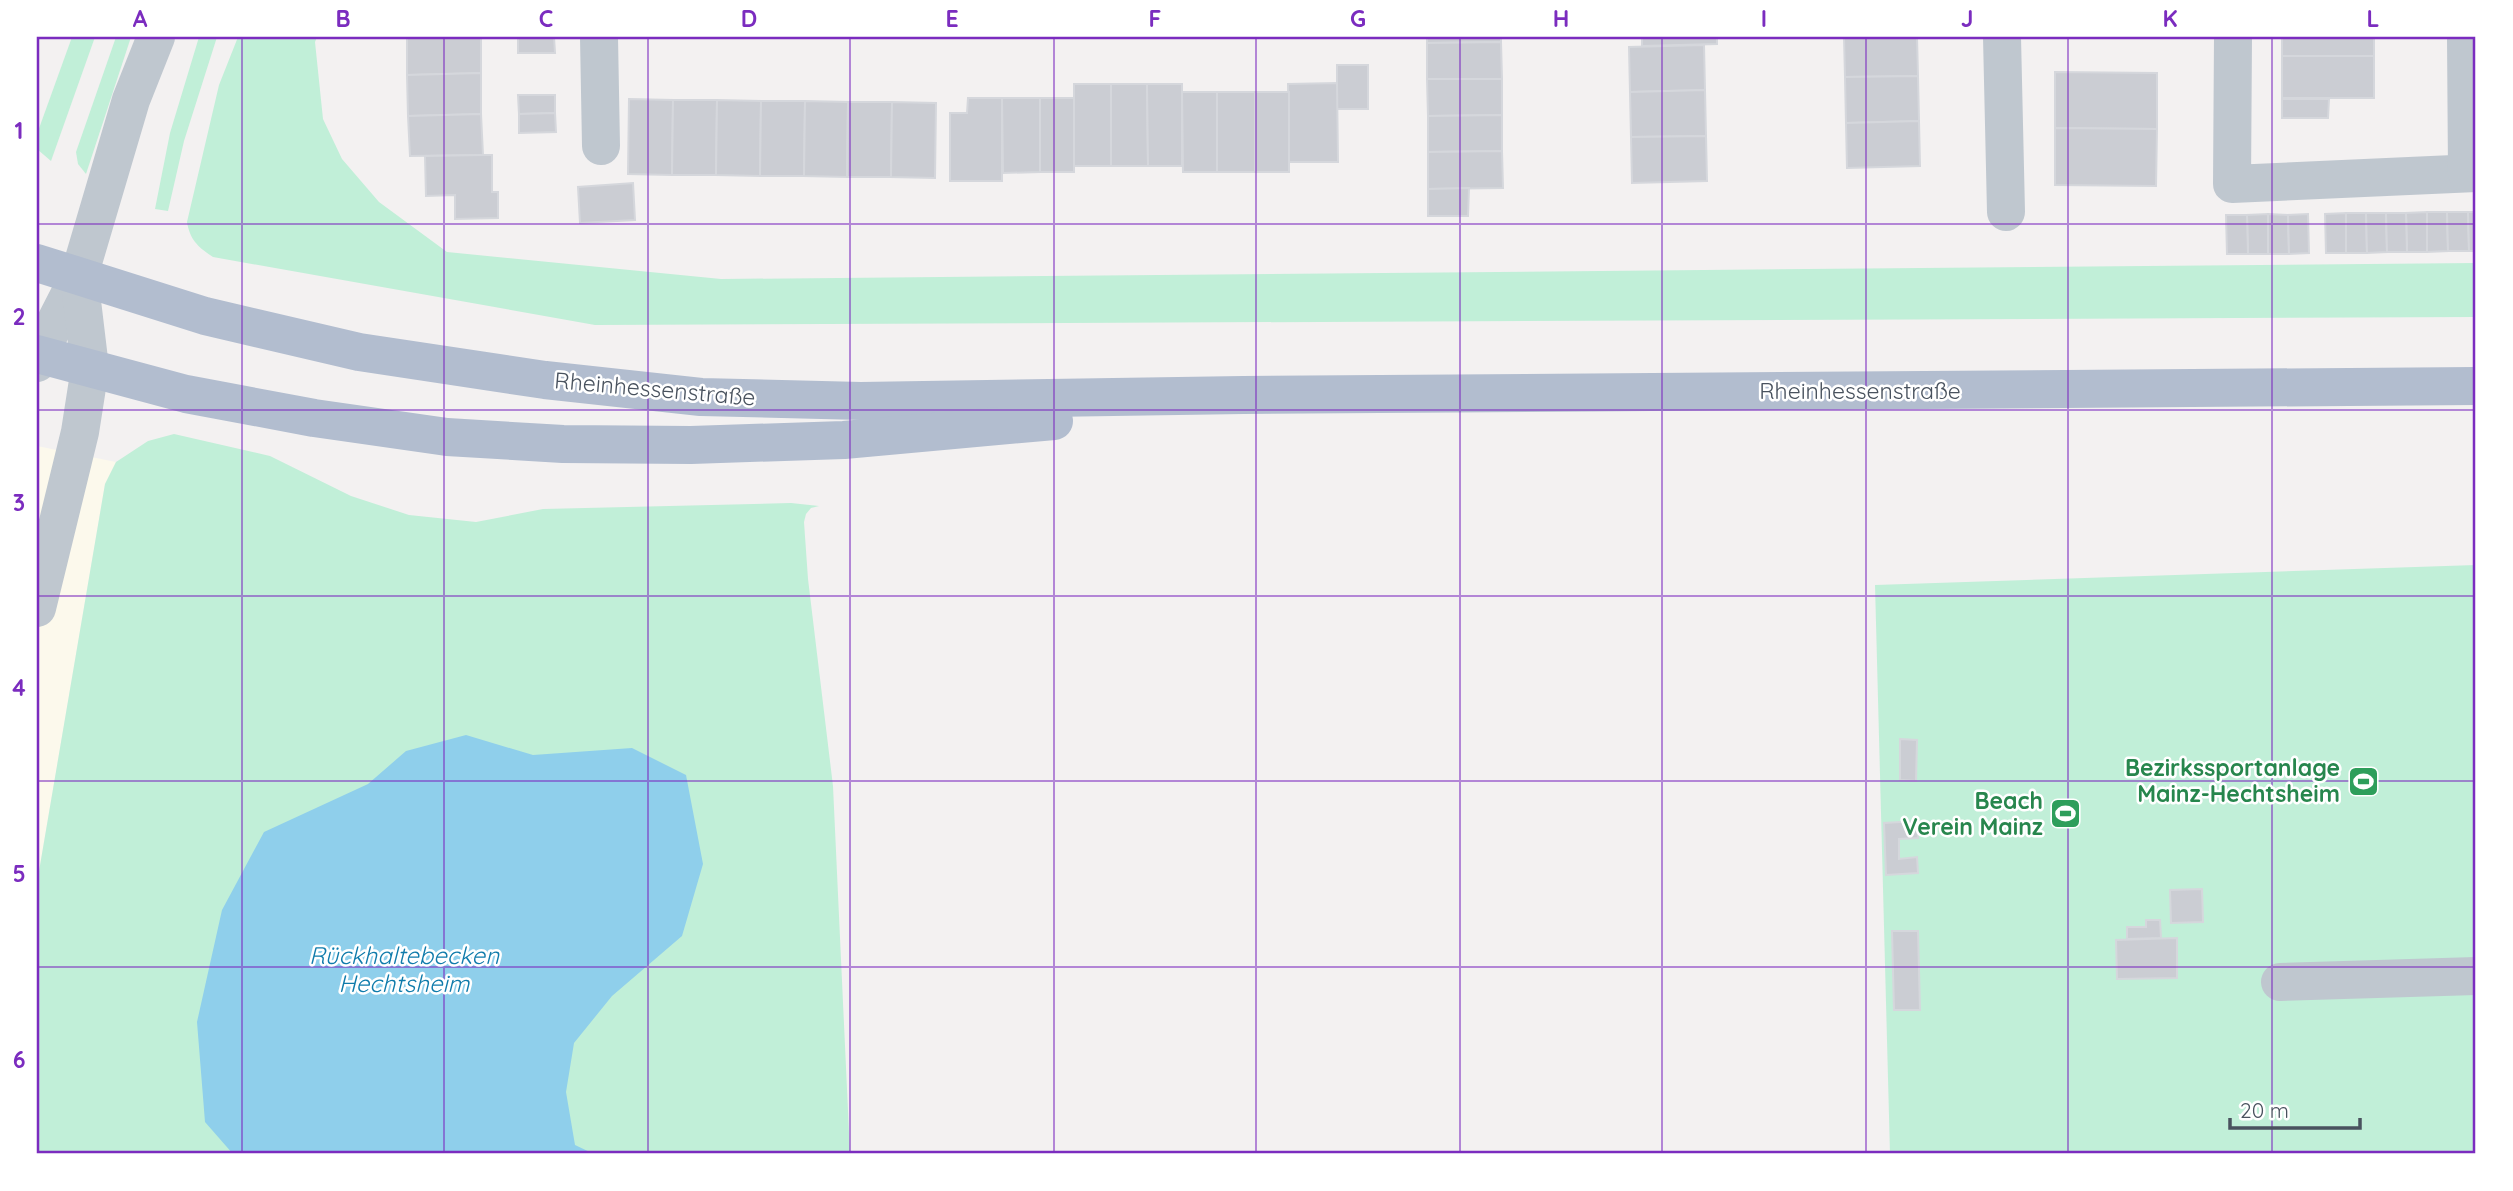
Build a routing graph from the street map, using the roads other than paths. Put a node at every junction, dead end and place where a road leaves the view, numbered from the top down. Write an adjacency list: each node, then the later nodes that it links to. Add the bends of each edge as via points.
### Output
1 (156, 37): 10 (street, via 131,100)
2 (599, 37): 6 (street)
3 (2002, 37): 8 (street)
4 (2233, 37): 7 (street, via 2232,184)
5 (2466, 37): 7 (street)
6 (601, 146)
7 (2472, 173)
8 (2006, 212)
9 (37, 263): 10 (main road, Rheinhessenstraße)
10 (79, 276): 11 (street, Rheinhessenstraße); 12 (street); 14 (main road, Rheinhessenstraße, via 205,316 359,352 701,397 862,401)
11 (37, 357): 12 (main road, Rheinhessenstraße)
12 (90, 368): 14 (main road, Rheinhessenstraße, via 186,394 314,418 447,437 563,444 844,440 1128,414); 15 (street, via 80,432)
13 (2476, 386): 14 (main road, Rheinhessenstraße)
14 (1244, 395)
15 (37, 608)
16 (2476, 976): 17 (street)
17 (2280, 982)

